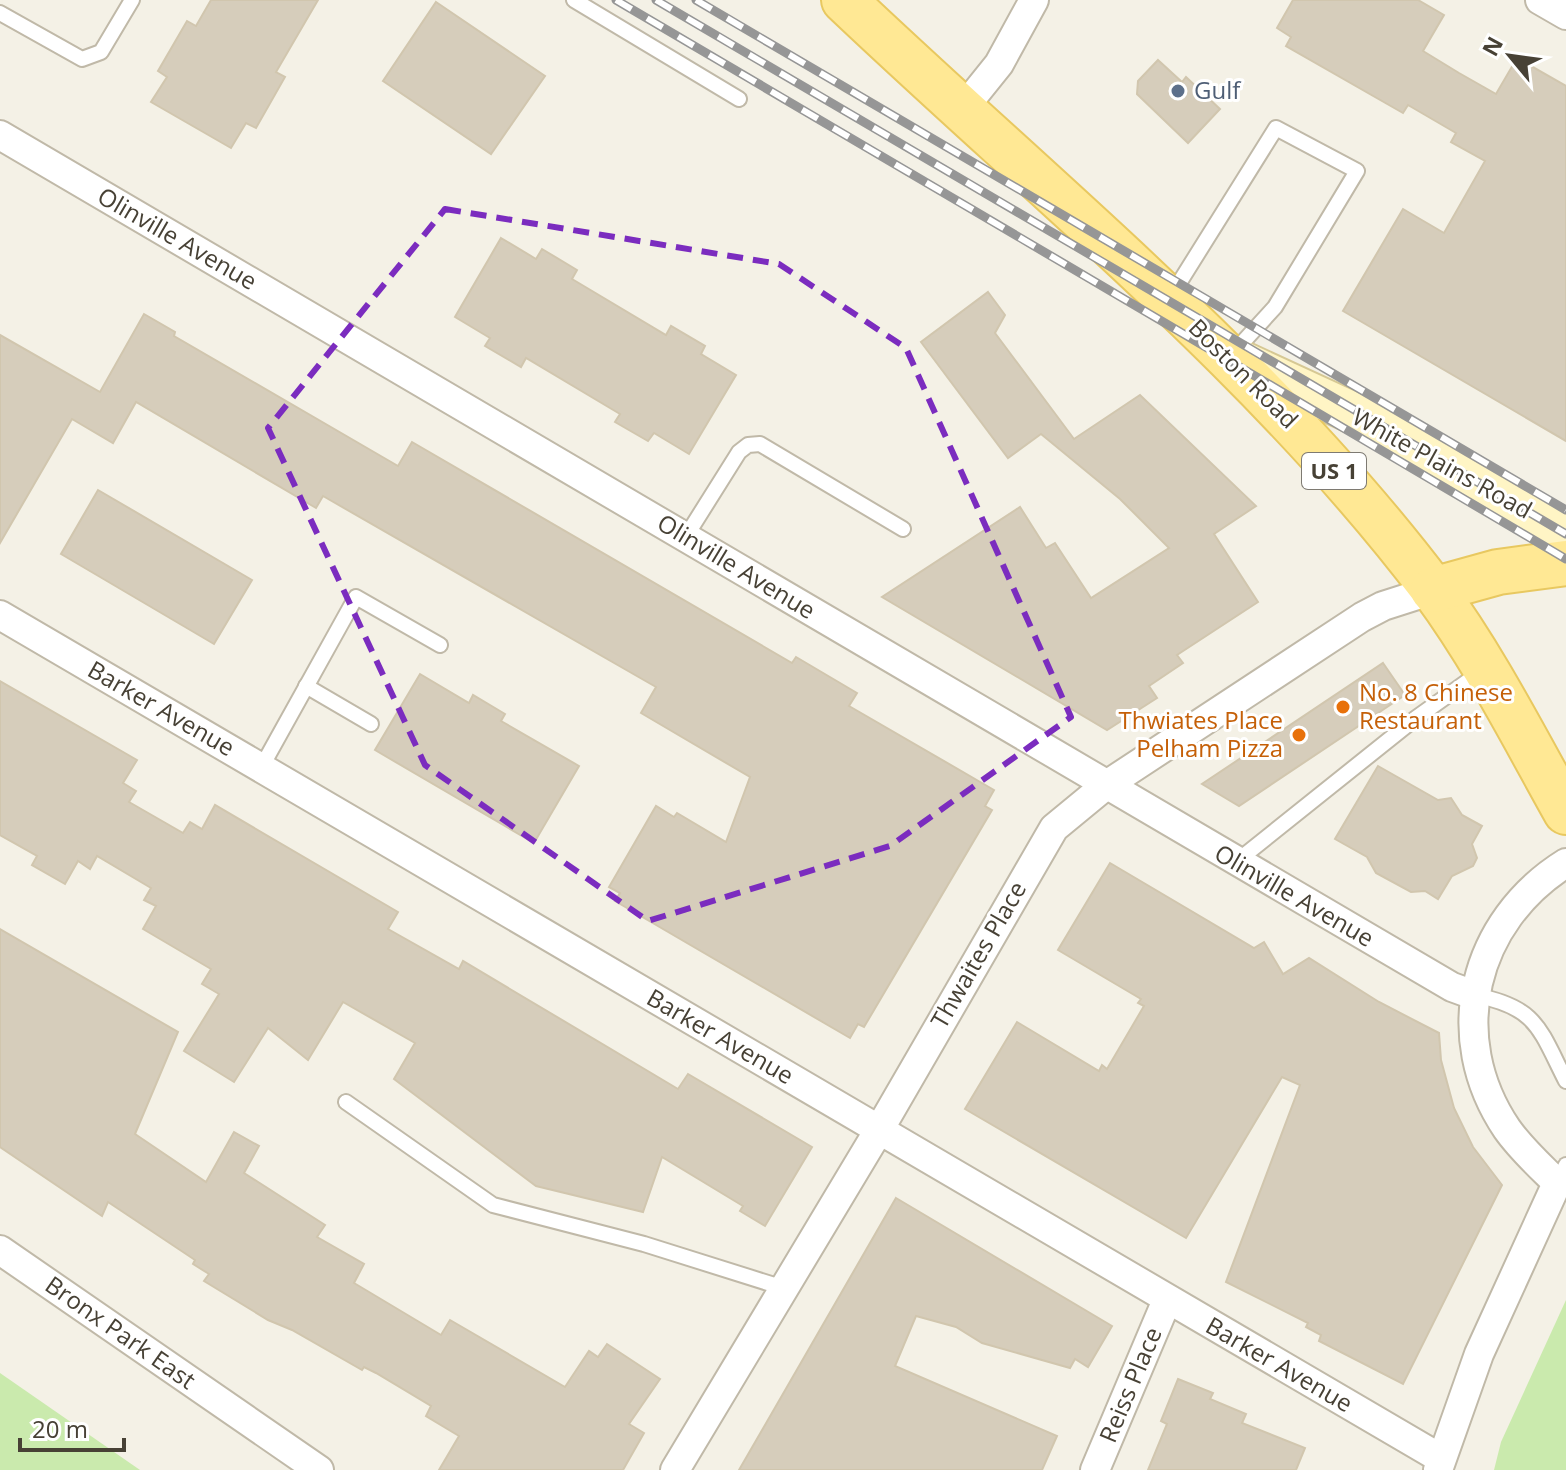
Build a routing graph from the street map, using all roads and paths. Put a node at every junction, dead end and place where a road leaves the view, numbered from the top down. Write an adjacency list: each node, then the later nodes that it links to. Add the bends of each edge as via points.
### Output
1 (132, 0): 6 (lane, via 101,52 82,59)
2 (574, 0): 8 (lane)
3 (844, 0): 9 (main road, Boston Road / US 1)
4 (1034, 0): 9 (street, via 999,64)
5 (1540, 0): 7 (street)
6 (0, 13)
7 (1566, 15)
8 (739, 99)
9 (962, 110): 11 (main road, Boston Road / US 1)
10 (0, 135): 15 (street, Olinville Avenue)
11 (1167, 301): 12 (main road, Boston Road / US 1); 12 (lane, via 1276,128 1357,171 1275,307)
12 (1230, 356): 14 (main road, White Plains Road, via 1399,434); 17 (main road, Boston Road / US 1)
13 (903, 529): 15 (lane, via 760,444 739,452)
14 (1566, 534)
15 (685, 538): 24 (street, Olinville Avenue)
16 (1566, 563): 17 (main road, via 1498,572)
17 (1433, 590): 20 (main road, Boston Road / US 1); 24 (street, Thwaites Place, via 1362,617)
18 (0, 615): 23 (street, Barker Avenue)
19 (440, 645): 21 (lane, via 356,597)
20 (1485, 669): 25 (main road, Boston Road / US 1); 26 (lane)
21 (306, 686): 22 (lane); 23 (lane)
22 (371, 724)
23 (261, 768): 31 (street, Barker Avenue)
24 (1105, 786): 26 (street, Olinville Avenue); 31 (street, Thwaites Place, via 1070,812 1044,842)
25 (1566, 812)
26 (1236, 862): 28 (street, Olinville Avenue)
27 (1566, 863): 28 (street, via 1538,881 1511,913 1486,955)
28 (1474, 995): 29 (lane, via 1515,1005 1525,1013); 32 (street, via 1474,1042 1485,1086 1507,1129)
29 (1566, 1081)
30 (346, 1102): 34 (lane, via 493,1205)
31 (879, 1130): 34 (street, Thwaites Place); 35 (street, Barker Avenue)
32 (1562, 1174): 36 (street, via 1479,1354)
33 (0, 1250): 37 (street, Bronx Park East)
34 (784, 1288): 38 (street, Thwaites Place)
35 (1167, 1300): 36 (street, Barker Avenue); 39 (street, Reiss Place)
36 (1439, 1464)
37 (319, 1470)
38 (675, 1470)
39 (1095, 1470)

